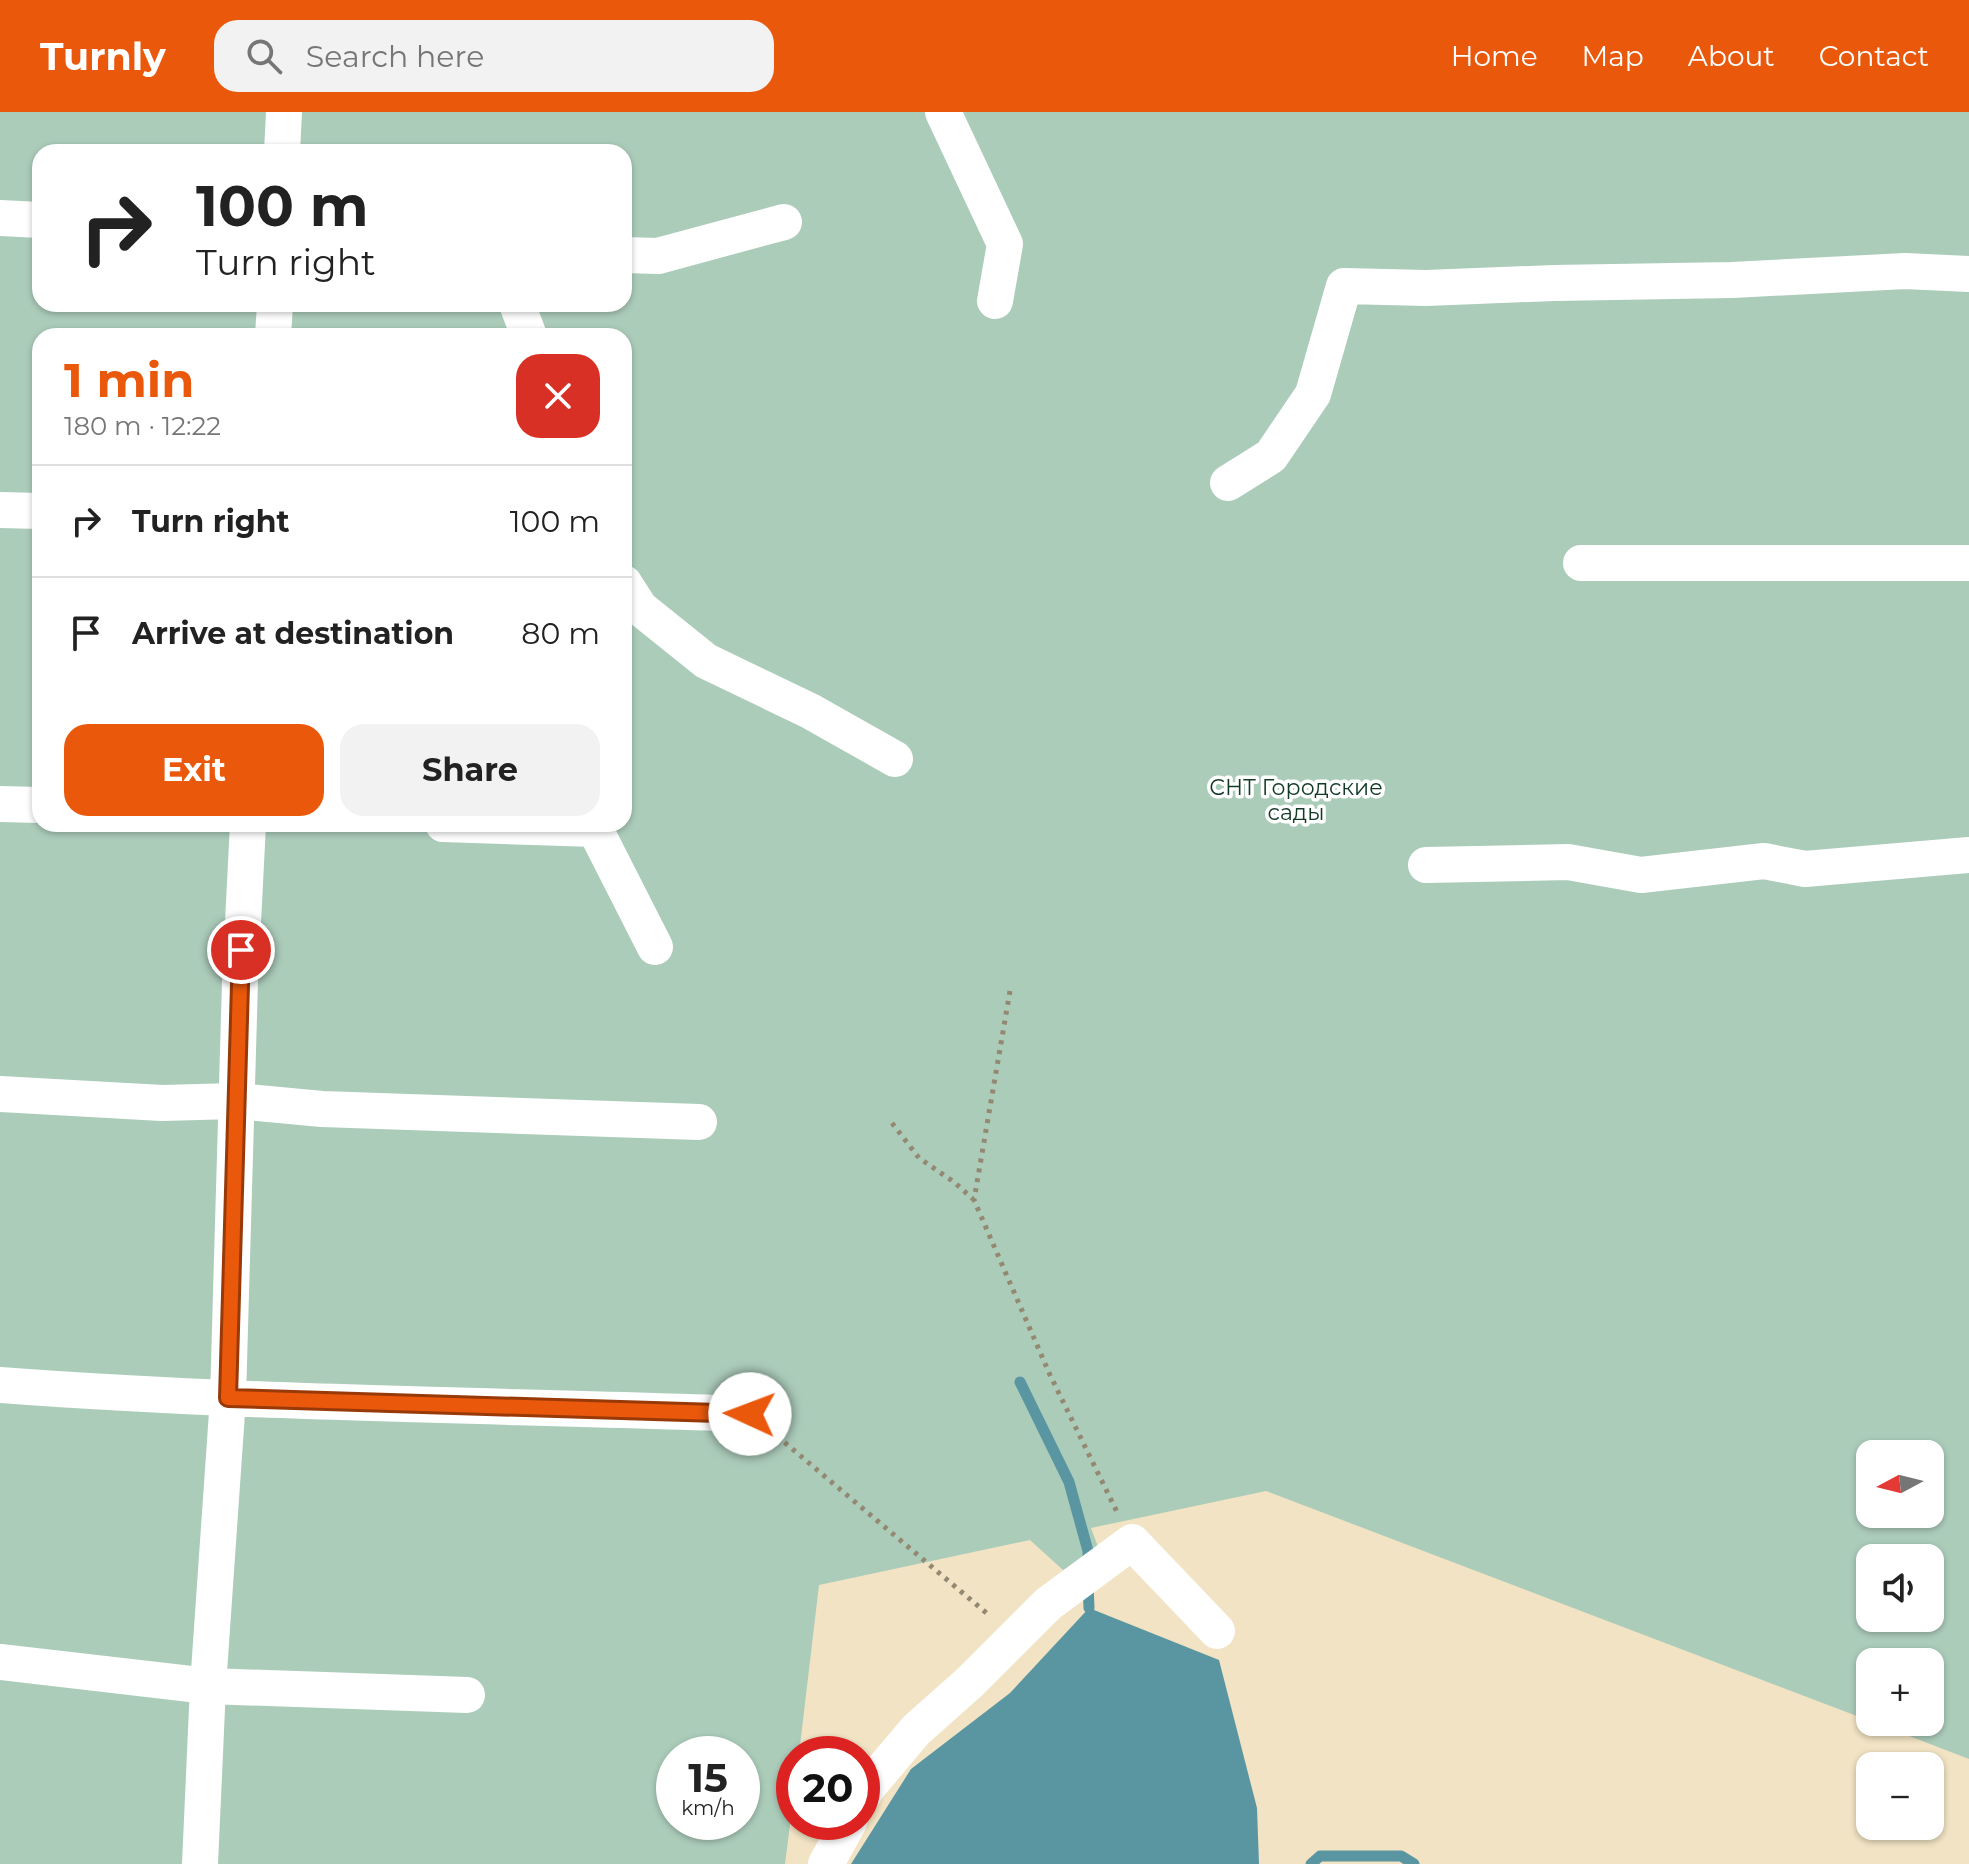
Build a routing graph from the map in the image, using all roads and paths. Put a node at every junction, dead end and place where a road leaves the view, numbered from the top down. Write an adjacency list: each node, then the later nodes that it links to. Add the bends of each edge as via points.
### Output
1 (284, 112): 3 (street)
2 (943, 112): 9 (street, via 1005,244)
3 (282, 144)
4 (0, 218): 5 (street)
5 (32, 220)
6 (784, 222): 7 (street, via 658,256)
7 (632, 255)
8 (1969, 274): 10 (street, via 1905,271 1732,280 1344,286 1313,394 1271,456)
9 (995, 301)
10 (1228, 483)
11 (0, 510): 12 (street)
12 (32, 511)
13 (1581, 563): 14 (street)
14 (1969, 563)
15 (632, 596): 16 (street, via 640,608 706,661)
16 (895, 759)
17 (0, 804): 18 (street)
18 (32, 805)
19 (248, 832): 26 (street)
20 (597, 832): 23 (street)
21 (1969, 855): 22 (street, via 1805,869 1764,861 1641,875 1568,862)
22 (1426, 865)
23 (655, 947)
24 (1010, 991): 29 (path)
25 (0, 1094): 26 (street, via 162,1103)
26 (236, 1101): 27 (street, via 322,1109); 31 (street)
27 (699, 1122)
28 (892, 1123): 29 (path, via 919,1158)
29 (974, 1200): 33 (path, via 1050,1375)
30 (0, 1385): 31 (street)
31 (228, 1398): 32 (street); 37 (street)
32 (750, 1414): 35 (path)
33 (1132, 1542): 34 (street); 35 (street, via 1048,1604)
34 (1217, 1631)
35 (1015, 1637): 39 (street, via 916,1730)
36 (0, 1662): 37 (street)
37 (208, 1686): 38 (street); 41 (street)
38 (467, 1695)
39 (880, 1773)
40 (839, 1840): 42 (street)
41 (200, 1864)
42 (826, 1864)

